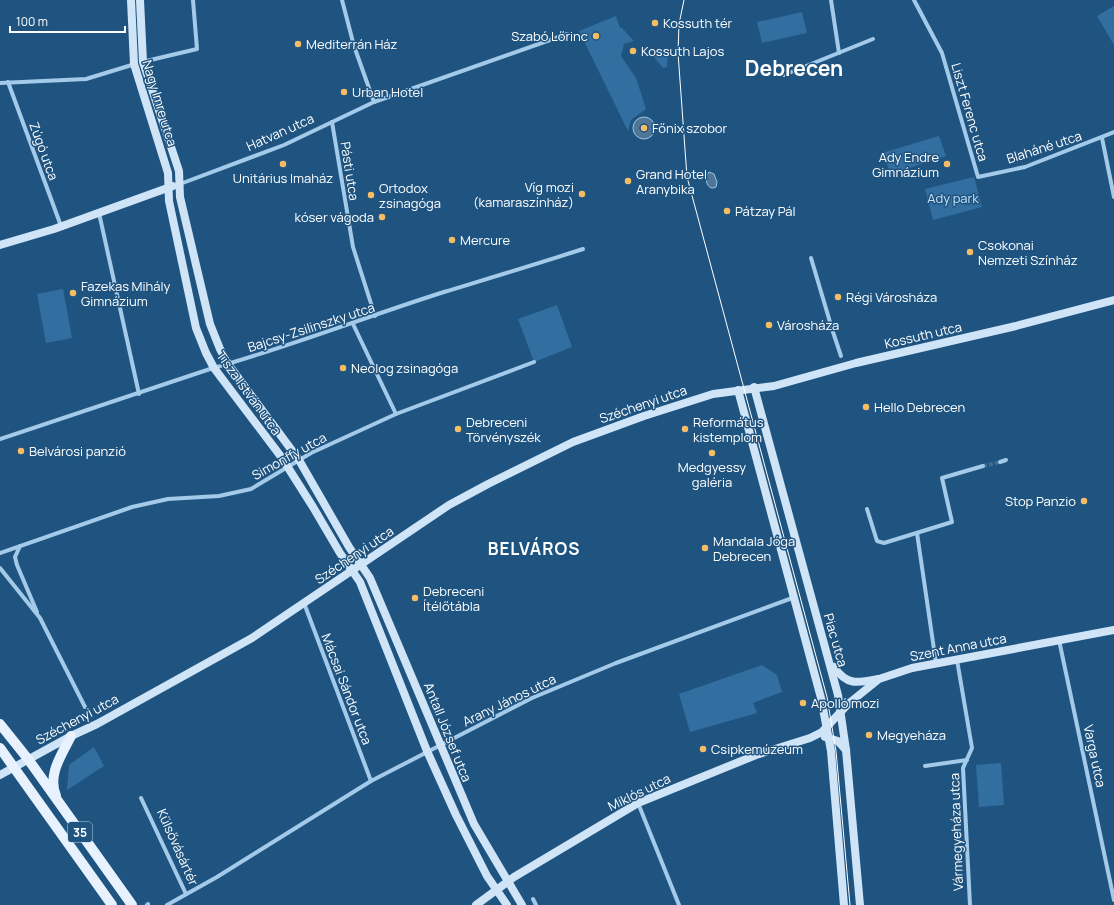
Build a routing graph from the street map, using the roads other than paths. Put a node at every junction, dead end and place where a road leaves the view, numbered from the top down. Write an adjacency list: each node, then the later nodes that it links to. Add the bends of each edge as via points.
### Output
1 (131, 0): 11 (street, Nagy Imre utca)
2 (140, 0): 10 (street, Nagy Imre utca)
3 (193, 0): 10 (street, via 196,49)
4 (342, 0): 15 (street, via 354,46)
5 (832, 0): 9 (street)
6 (914, 0): 19 (street, Liszt Ferenc utca, via 942,53)
7 (567, 34): 15 (street, Hatvan utca)
8 (873, 39): 9 (street)
9 (839, 53): 12 (street)
10 (143, 62): 11 (street); 20 (street, Nagy Imre utca, via 179,171)
11 (134, 64): 13 (street, via 86,79); 21 (street, Nagy Imre utca, via 168,173)
12 (784, 75)
13 (8, 82): 14 (street); 24 (street, Zúgó utca)
14 (0, 83)
15 (374, 102): 16 (street, Hatvan utca)
16 (332, 122): 20 (street, Hatvan utca, via 284,145); 29 (street, Pásti utca, via 353,247)
17 (1114, 132): 18 (street, Blaháné utca)
18 (1102, 138): 19 (street, Blaháné utca, via 1024,167); 22 (street)
19 (978, 177)
20 (180, 184): 21 (street, Hatvan utca); 33 (street, Tisza István utca, via 180,197 210,324)
21 (169, 188): 23 (street, Hatvan utca); 34 (street, Tisza István utca, via 169,201 196,328)
22 (1114, 197)
23 (99, 213): 24 (street, Hatvan utca); 37 (street)
24 (61, 227): 25 (street, Hatvan utca)
25 (0, 246)
26 (583, 249): 29 (street, Bajcsy-Zsilinszky utca)
27 (811, 258): 31 (street)
28 (1114, 300): 35 (street, Kossuth utca, via 1016,326 856,363 774,386)
29 (374, 316): 30 (street, Bajcsy-Zsilinszky utca)
30 (353, 324): 33 (street, Bajcsy-Zsilinszky utca); 38 (street)
31 (841, 356)
32 (534, 362): 38 (street, Simonffy utca)
33 (228, 364): 34 (street, Bajcsy-Zsilinszky utca); 40 (street, Tisza István utca)
34 (214, 368): 37 (street, Bajcsy-Zsilinszky utca); 44 (street, Tisza István utca)
35 (754, 387): 36 (street, Kossuth utca); 58 (street, Piac utca)
36 (738, 390): 49 (street, Széchenyi utca, via 713,394 573,442 449,505); 52 (street)
37 (139, 394): 39 (street, Bajcsy-Zsilinszky utca)
38 (396, 414): 40 (street, Simonffy utca)
39 (0, 439)
40 (299, 460): 44 (street, Simonffy utca); 49 (street, Tisza István utca)
41 (1006, 460): 42 (street)
42 (1000, 462)
43 (983, 466): 46 (street, via 942,478 952,522)
44 (288, 467): 47 (street, Simonffy utca, via 251,489 219,496 168,499 132,507); 51 (street, Tisza István utca)
45 (867, 509): 46 (street, via 877,541 884,543)
46 (917, 533): 59 (street)
47 (20, 546): 48 (street, Simonffy utca); 54 (street, via 15,557 17,565)
48 (0, 553)
49 (360, 565): 51 (street, Széchenyi utca); 68 (street, Antall József utca, via 370,578)
50 (0, 568): 54 (street)
51 (352, 571): 53 (street, Széchenyi utca); 71 (street, Antall József utca, via 360,582)
52 (795, 597): 64 (street, via 815,672); 68 (street, Arany János utca, via 602,668 532,698)
53 (304, 603): 65 (street, Széchenyi utca, via 252,638); 77 (street, Mácsai Sándor utca)
54 (40, 618): 61 (street)
55 (1114, 630): 56 (street, Szent Anna utca)
56 (1059, 640): 57 (street, Szent Anna utca); 85 (street, Varga utca)
57 (957, 660): 59 (street, Szent Anna utca); 73 (street, Vármegyeháza utca, via 972,748)
58 (830, 661): 60 (street, via 846,680 858,683); 62 (street, Piac utca)
59 (936, 663): 60 (street, Szent Anna utca)
60 (879, 679): 62 (street, Szent Anna utca)
61 (85, 707)
62 (841, 712): 64 (street, Szent Anna utca); 70 (street, Piac utca)
63 (0, 724): 72 (main road, 35)
64 (826, 727): 66 (street, Miklós utca); 67 (street)
65 (71, 736): 72 (street, Széchenyi utca); 80 (main road, via 54,775 53,789)
66 (810, 738): 67 (street); 79 (street, Miklós utca, via 756,755)
67 (828, 738): 70 (street, via 838,741); 95 (street)
68 (440, 744): 71 (street, Arany János utca); 81 (street, Antall József utca, via 474,824)
69 (0, 748): 75 (main road, 35)
70 (846, 750): 96 (street, Piac utca)
71 (428, 751): 77 (street, Arany János utca); 82 (street, Antall József utca, via 466,835 487,876)
72 (28, 759): 75 (street, Széchenyi utca); 80 (main road, 35)
73 (967, 760): 74 (street, Vármegyeháza utca); 97 (street, Vármegyeháza utca, via 963,768)
74 (925, 766)
75 (15, 767): 76 (street, Széchenyi utca); 87 (main road, 35)
76 (0, 775)
77 (371, 781): 83 (street, Arany János utca)
78 (141, 798): 83 (street, Külsővásártér)
79 (638, 803): 81 (street, Miklós utca); 94 (street)
80 (60, 805): 88 (main road, 35)
81 (507, 882): 82 (street, Miklós utca); 92 (street, Antall József utca)
82 (497, 889): 90 (street, Miklós utca); 91 (street, Antall József utca)
83 (186, 894): 86 (street, Külsővásártér)
84 (533, 899): 93 (street)
85 (1114, 900)
86 (175, 903): 89 (street, Külsővásártér)
87 (112, 905)
88 (132, 905)
89 (166, 905)
90 (476, 905)
91 (508, 905)
92 (522, 905)
93 (536, 905)
94 (679, 905)
95 (844, 905)
96 (860, 905)
97 (970, 905)

